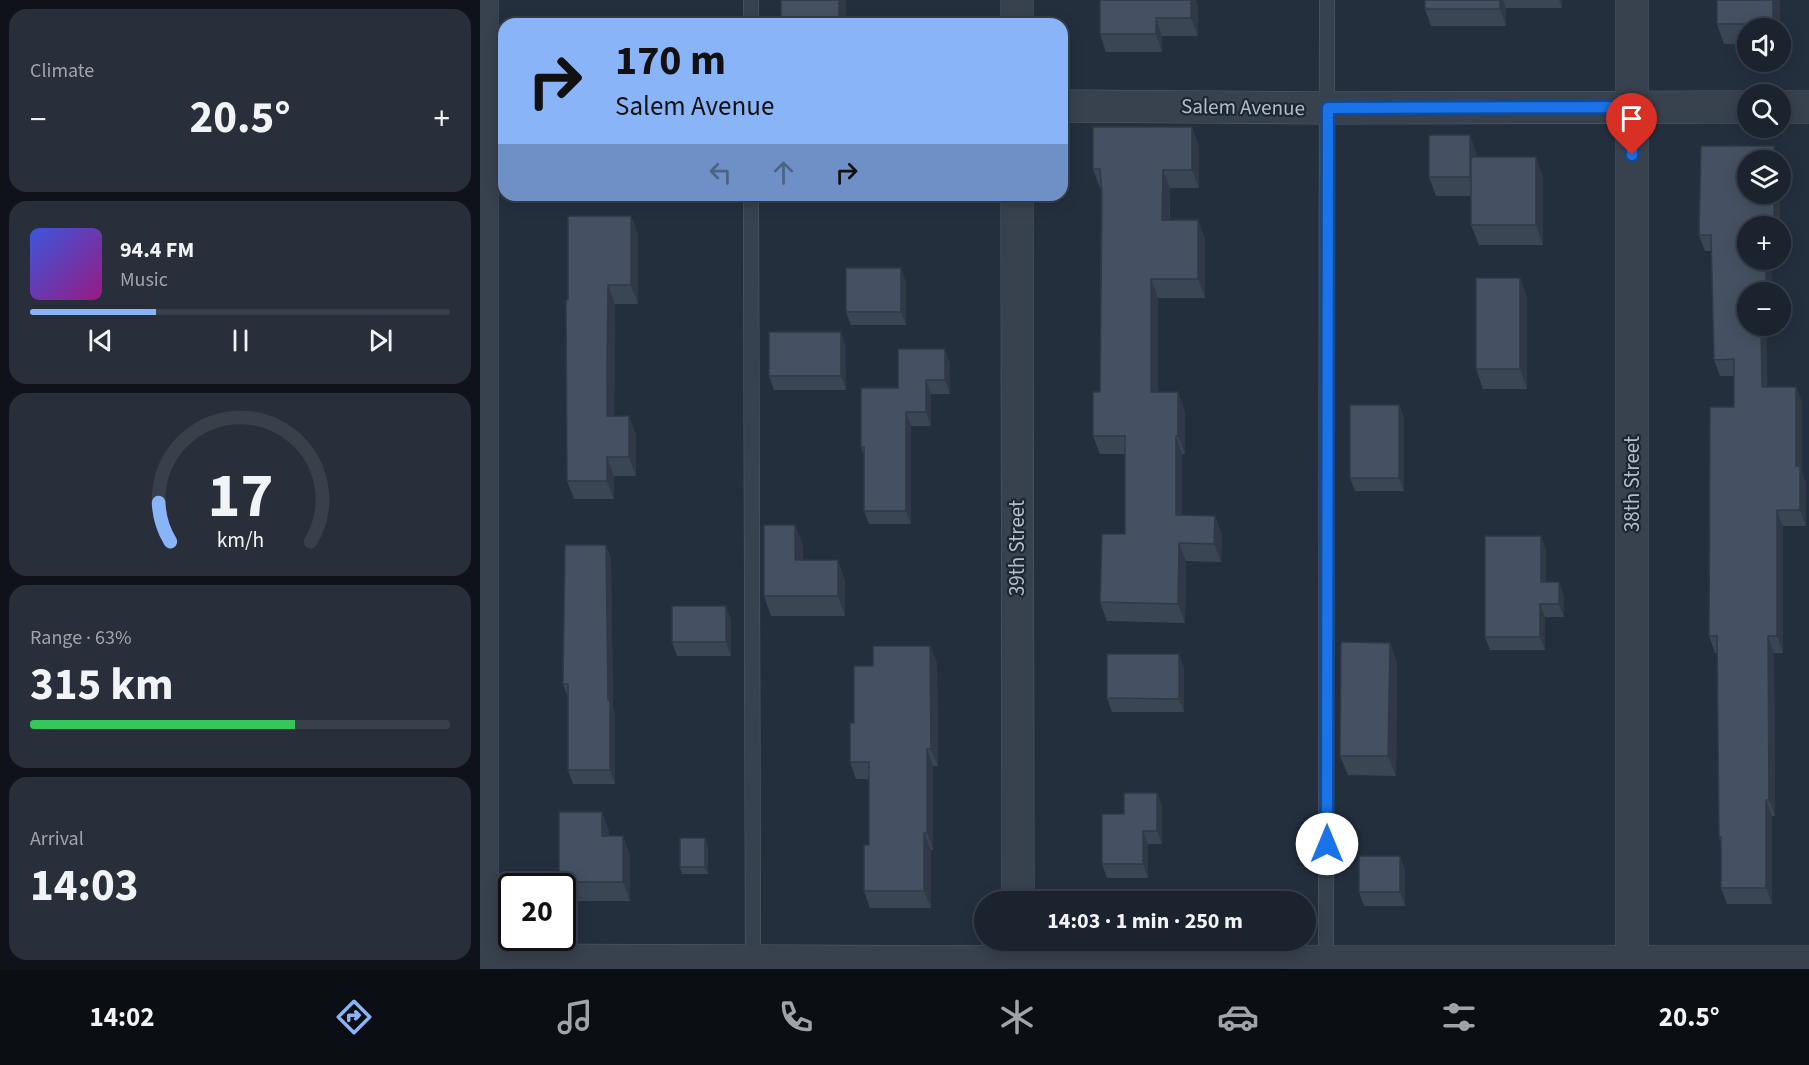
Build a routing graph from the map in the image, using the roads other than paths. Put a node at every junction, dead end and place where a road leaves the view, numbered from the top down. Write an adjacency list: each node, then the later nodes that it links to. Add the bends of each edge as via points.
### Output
1 (482, 0): 13 (street)
2 (751, 0): 6 (lane)
3 (1017, 0): 7 (street)
4 (1328, 0): 14 (lane)
5 (1632, 0): 9 (street, 38th Street)
6 (751, 18)
7 (1017, 18)
8 (1068, 106): 14 (street, Salem Avenue)
9 (1632, 107): 10 (street, Salem Avenue); 14 (street, Salem Avenue); 23 (street, 38th Street)
10 (1737, 107)
11 (1791, 107): 12 (street)
12 (1809, 107)
13 (489, 108): 20 (street)
14 (1328, 108): 22 (lane)
15 (751, 201): 21 (lane)
16 (1017, 201): 17 (street, 39th Street)
17 (1018, 891)
18 (1018, 957): 21 (street); 22 (street)
19 (1809, 962): 23 (street)
20 (482, 963): 21 (street)
21 (753, 965)
22 (1326, 966): 23 (street)
23 (1632, 966)

